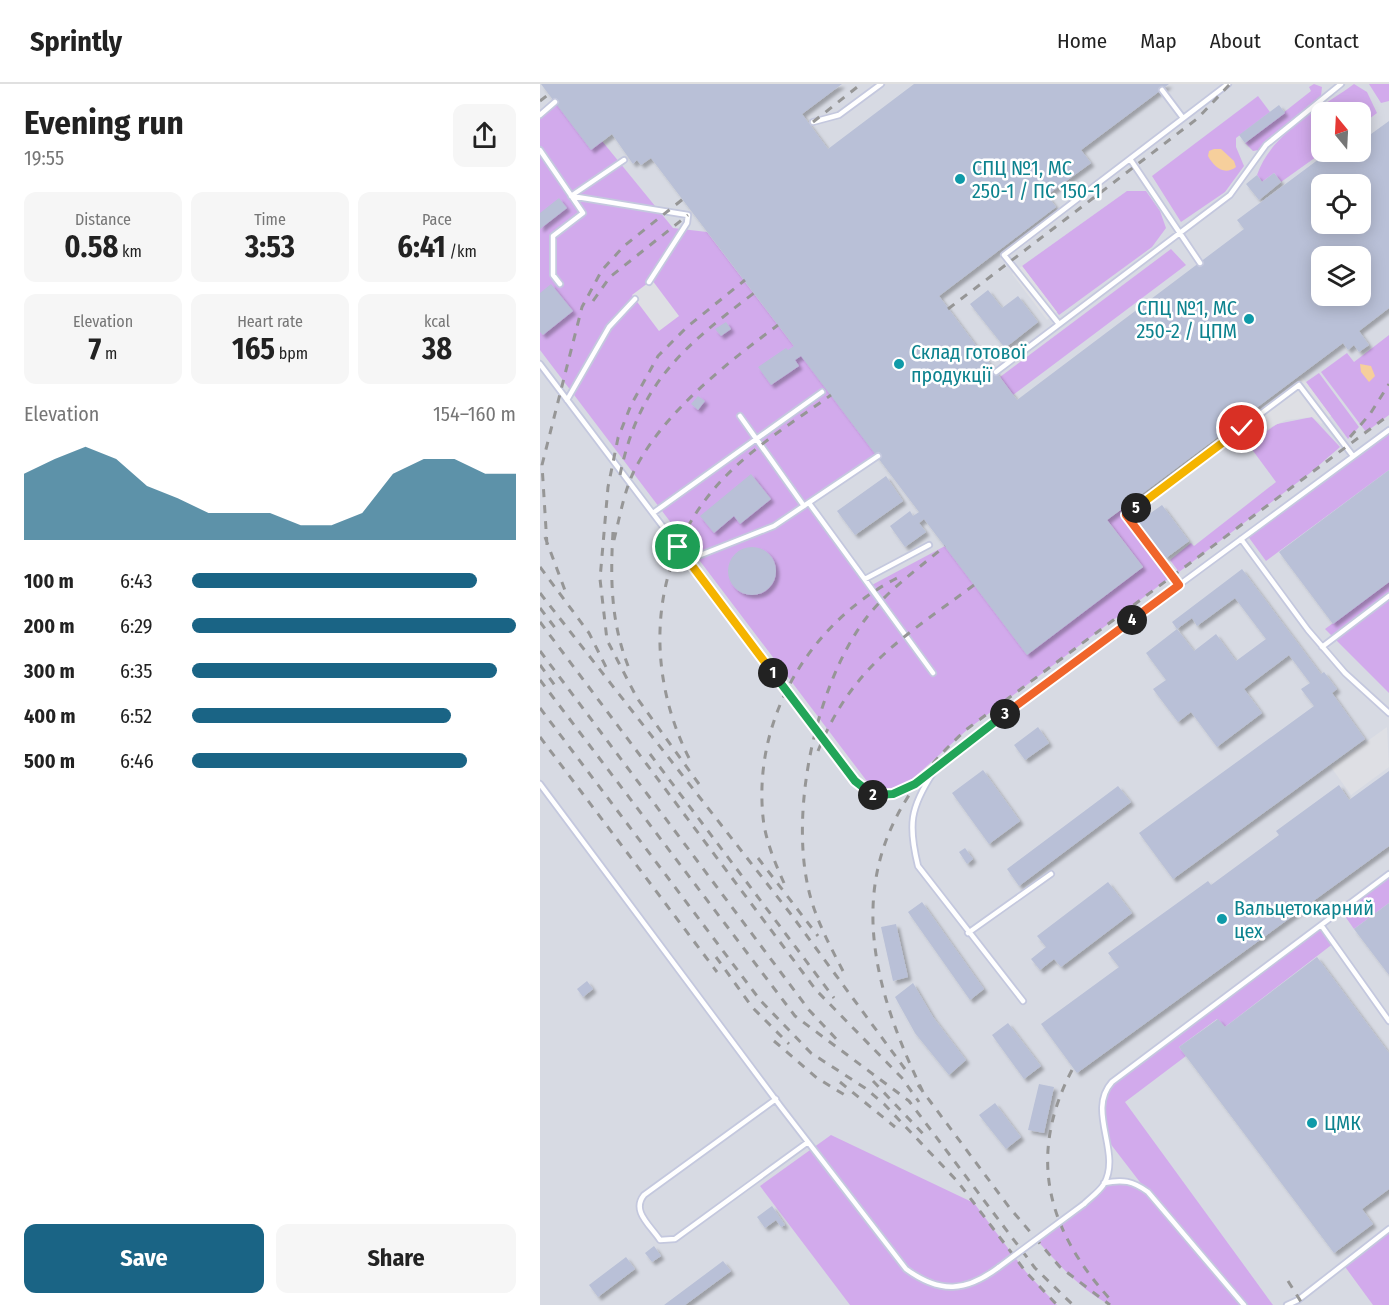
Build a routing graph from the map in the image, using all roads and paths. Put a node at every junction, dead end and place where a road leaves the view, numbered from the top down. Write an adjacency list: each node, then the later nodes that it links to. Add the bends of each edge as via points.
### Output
1 (881, 84): 10 (lane, via 839,115)
2 (1228, 84): 9 (lane)
3 (1328, 84): 6 (lane)
4 (1341, 84): 6 (lane)
5 (1162, 90): 9 (lane)
6 (1334, 90): 15 (lane, via 1266,145 1230,195)
7 (555, 102): 8 (lane)
8 (540, 115)
9 (1183, 118): 12 (lane)
10 (813, 122)
11 (540, 150): 14 (lane)
12 (1130, 159): 15 (lane); 20 (lane, via 1004,255)
13 (624, 160): 14 (lane)
14 (571, 196): 17 (lane, via 688,215 687,223); 18 (lane, via 583,213 553,236 553,275)
15 (1178, 234): 16 (lane); 20 (lane)
16 (1200, 263)
17 (649, 282)
18 (560, 284)
19 (634, 299): 24 (lane, via 609,327)
20 (1059, 324): 22 (lane)
21 (540, 364): 24 (lane)
22 (996, 372)
23 (822, 392): 27 (lane)
24 (567, 400): 31 (lane)
25 (740, 416): 27 (lane)
26 (1389, 430): 29 (lane)
27 (757, 439): 30 (lane); 31 (lane)
28 (878, 456): 30 (lane)
29 (1353, 456): 32 (lane); 36 (lane, via 1299,386 1126,515)
30 (807, 504): 34 (lane, via 774,526); 35 (lane)
31 (652, 513): 34 (lane)
32 (1241, 539): 36 (lane); 38 (lane)
33 (930, 545): 35 (lane)
34 (688, 560): 41 (lane, via 863,789 873,795 893,794)
35 (865, 579): 39 (lane)
36 (1179, 585): 41 (lane)
37 (1389, 596): 38 (lane)
38 (1322, 647): 40 (lane)
39 (933, 673)
40 (1389, 713)
41 (936, 768): 46 (lane, via 918,796 911,838 918,866)
42 (540, 784): 49 (lane)
43 (1051, 874): 46 (lane)
44 (1389, 874): 45 (lane)
45 (1321, 925): 48 (lane); 51 (lane, via 1106,1089 1102,1105 1108,1156)
46 (968, 933): 47 (lane)
47 (1023, 1001)
48 (1389, 1021)
49 (776, 1099): 50 (lane); 50 (lane, via 638,1202 638,1209 660,1240 675,1239)
50 (808, 1142): 51 (lane, bridge, via 894,1256 918,1278 946,1288 975,1282 999,1267 1083,1204)
51 (1104, 1183): 53 (lane, via 1121,1179 1148,1192)
52 (1389, 1229): 54 (lane)
53 (1244, 1305)
54 (1287, 1305)

